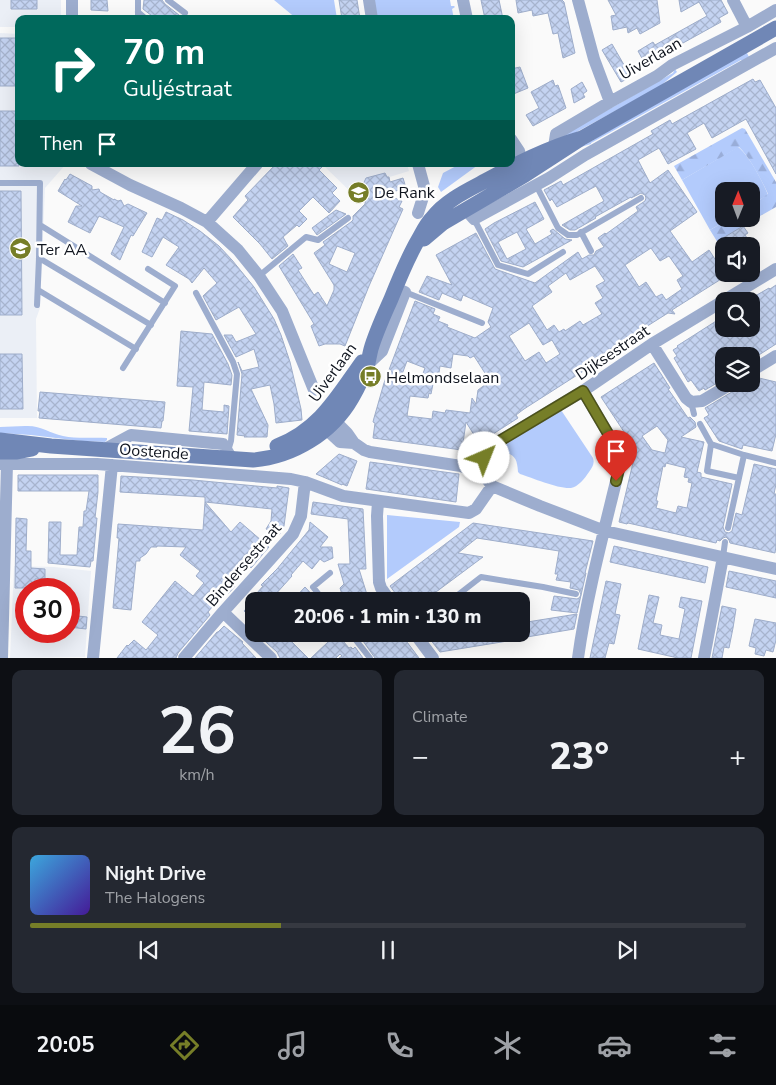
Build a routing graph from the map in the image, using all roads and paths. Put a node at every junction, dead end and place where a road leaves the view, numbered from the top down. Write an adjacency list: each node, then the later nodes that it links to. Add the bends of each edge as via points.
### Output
1 (72, 0): 10 (street)
2 (138, 0): 11 (lane)
3 (168, 0): 9 (lane)
4 (369, 0): 12 (street)
5 (463, 0): 13 (street)
6 (578, 0): 17 (street)
7 (733, 0): 14 (street)
8 (776, 10): 14 (street, Uiverlaan)
9 (184, 13)
10 (72, 15)
11 (138, 15)
12 (371, 15)
13 (466, 15)
14 (747, 27): 17 (street, Uiverlaan, via 672,64)
15 (776, 28): 19 (main road, Uiverlaan)
16 (775, 52): 20 (street, Uiverlaan)
17 (610, 102): 19 (street, Uiverlaan, via 556,134)
18 (515, 145): 24 (street)
19 (560, 148): 20 (street); 24 (main road, Uiverlaan)
20 (585, 155): 24 (street, Uiverlaan, via 549,178)
21 (97, 167): 30 (street)
22 (254, 167): 30 (street)
23 (419, 167): 27 (street, via 424,194)
24 (521, 170): 28 (main road, Uiverlaan); 32 (lane, via 558,228 568,235); 35 (main road, Uiverlaan, via 461,194 438,211 426,224)
25 (0, 183): 31 (lane, via 40,183)
26 (641, 198): 32 (lane)
27 (418, 213)
28 (470, 214): 34 (lane, via 498,266 528,274); 35 (main road, Uiverlaan, via 443,223)
29 (348, 218): 39 (lane, via 318,240 306,237)
30 (207, 222): 39 (street, via 238,250)
31 (40, 225): 36 (lane); 43 (lane)
32 (581, 232): 33 (lane)
33 (591, 251)
34 (563, 252)
35 (410, 254): 41 (main road, Uiverlaan)
36 (39, 258): 40 (lane); 46 (lane)
37 (148, 269): 43 (lane, via 175,286)
38 (776, 269): 47 (street, Dijksestraat)
39 (259, 276): 54 (street, via 282,311)
40 (38, 290): 44 (lane); 49 (lane)
41 (400, 290): 45 (lane); 48 (main road, Uiverlaan); 51 (street, Uiverlaan, via 382,351)
42 (196, 293): 62 (lane, via 237,374)
43 (165, 303): 46 (lane)
44 (37, 305)
45 (482, 323)
46 (151, 325): 49 (lane)
47 (652, 344): 55 (street, Dijksestraat); 56 (street, via 692,408)
48 (371, 348): 51 (main road, Uiverlaan); 57 (main road, Uiverlaan, via 338,397)
49 (136, 349): 53 (lane)
50 (776, 356): 52 (street)
51 (367, 365): 57 (main road, Uiverlaan, via 347,406)
52 (760, 366)
53 (123, 368)
54 (314, 390)
55 (583, 391): 67 (street, Dijksestraat, via 493,445); 73 (street, via 620,454)
56 (717, 392)
57 (327, 423): 62 (main road, Oostende, via 307,444 281,455 259,460); 67 (street, via 340,442 354,443 370,452)
58 (700, 424): 60 (lane)
59 (0, 440): 61 (main road, Oostende)
60 (711, 444): 63 (lane); 68 (lane, via 707,471)
61 (51, 446): 62 (main road, Oostende); 64 (main road, Oostende, via 17,452)
62 (230, 455)
63 (744, 455): 65 (lane); 68 (lane)
64 (2, 460): 66 (street, Oostende); 85 (street)
65 (776, 463)
66 (112, 466): 69 (street, Oostende); 86 (street)
67 (474, 470): 70 (street)
68 (739, 478): 72 (lane)
69 (305, 482): 71 (street, Oostende, via 343,496); 82 (street, Bindersestraat, via 301,516 292,534)
70 (492, 486): 71 (street, Oostende, via 476,509 469,513); 73 (street)
71 (378, 502): 79 (street, via 379,582)
72 (728, 528)
73 (605, 531): 75 (street); 81 (street)
74 (725, 542): 75 (lane)
75 (723, 556): 76 (street); 92 (street)
76 (776, 569)
77 (330, 573): 78 (lane, via 312,587)
78 (316, 592)
79 (384, 592)
80 (462, 592): 81 (lane, via 481,577)
81 (583, 596): 91 (street)
82 (223, 612): 87 (street, Bindersestraat); 88 (street)
83 (357, 642): 89 (lane)
84 (421, 642): 90 (street)
85 (2, 658)
86 (93, 658)
87 (184, 658)
88 (271, 658)
89 (370, 658)
90 (434, 658)
91 (578, 658)
92 (704, 658)

